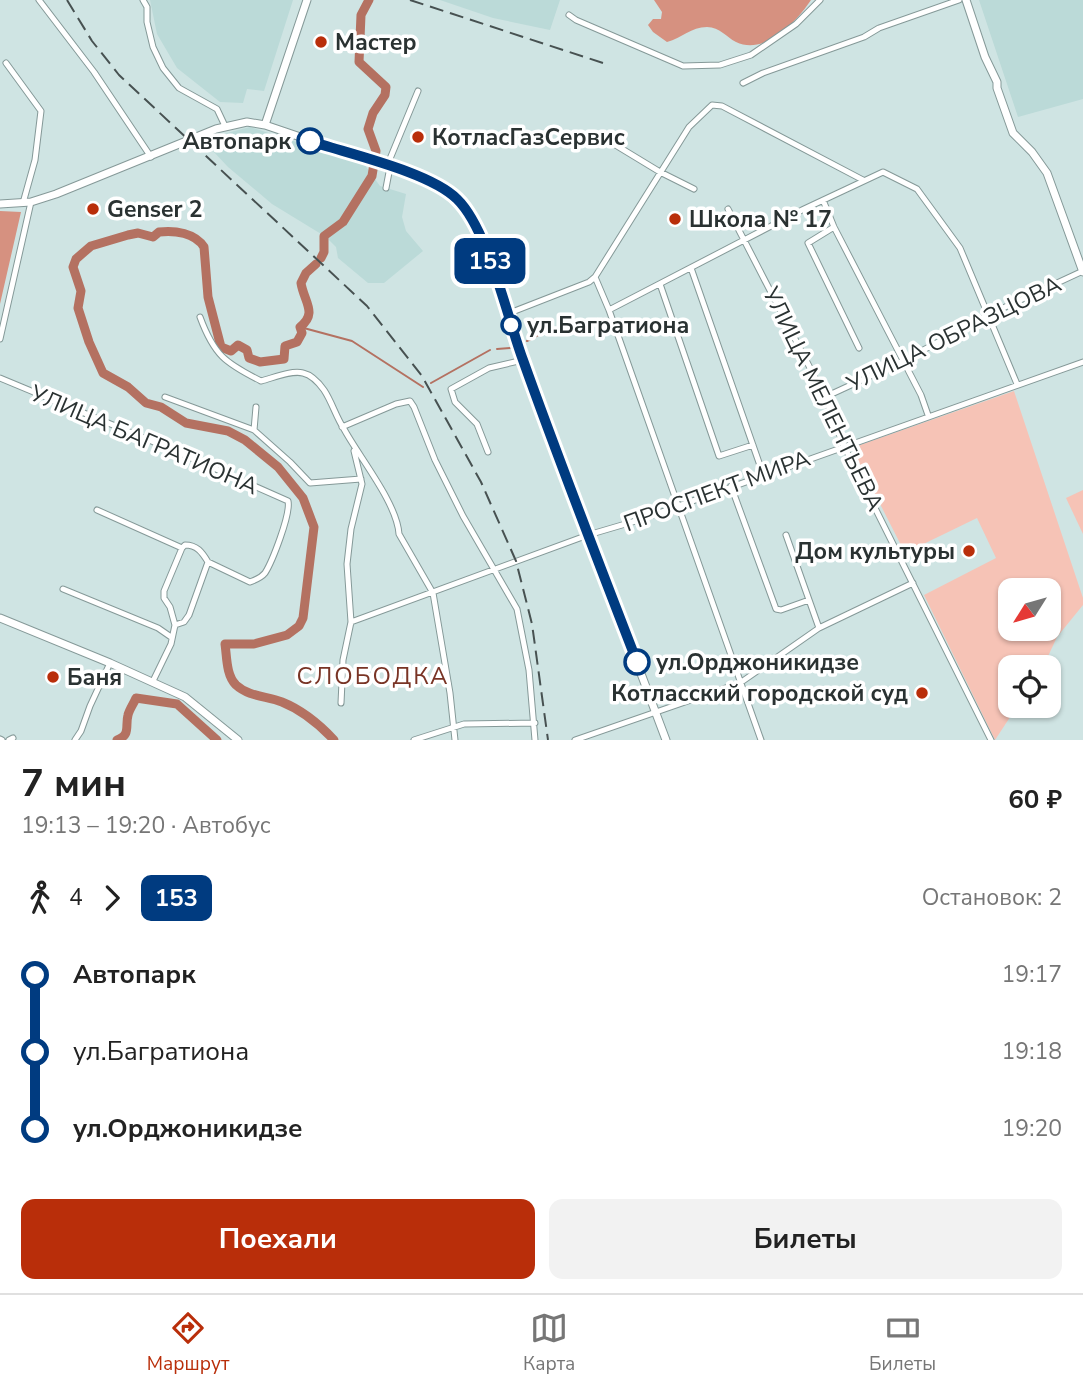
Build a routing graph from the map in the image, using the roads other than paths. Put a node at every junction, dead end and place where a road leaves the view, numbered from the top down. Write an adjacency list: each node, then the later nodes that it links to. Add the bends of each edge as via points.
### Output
1 (39, 0): 14 (street)
2 (143, 0): 12 (street, via 153,47 163,68 179,88 216,109)
3 (307, 0): 11 (main road)
4 (820, 0): 7 (street, via 796,24 751,55 720,65 683,66)
5 (959, 0): 9 (street)
6 (966, 0): 27 (main road, via 1013,133 1047,173)
7 (569, 15)
8 (6, 63): 21 (street, via 41,111)
9 (743, 83)
10 (418, 91): 15 (street)
11 (265, 125): 12 (main road); 15 (main road)
12 (225, 126): 14 (main road)
13 (599, 135): 16 (street)
14 (151, 156): 21 (main road)
15 (386, 165): 18 (street); 31 (main road, via 433,182 461,203 476,226)
16 (660, 172): 17 (street, via 699,116 712,105 722,106); 19 (street); 28 (street)
17 (863, 180): 20 (street); 32 (street, via 883,172 917,189 960,248)
18 (386, 188)
19 (694, 189)
20 (823, 200): 24 (street); 25 (street)
21 (27, 202): 22 (main road); 34 (street)
22 (0, 204)
23 (728, 209): 25 (street, УЛИЦА МЕЛЕНТЬЕВА)
24 (834, 227): 35 (street, via 808,243); 37 (street)
25 (746, 241): 26 (street); 42 (street, УЛИЦА МЕЛЕНТЬЕВА)
26 (691, 268): 29 (street); 48 (street)
27 (1083, 271): 32 (street, УЛИЦА ОБРАЗЦОВА)
28 (595, 277): 30 (street); 31 (street)
29 (660, 284): 30 (street); 48 (street, via 719,456)
30 (609, 310): 54 (street)
31 (507, 314): 36 (main road)
32 (988, 316): 37 (street, УЛИЦА ОБРАЗЦОВА); 40 (street)
33 (200, 317): 45 (street, via 209,342 242,372 261,381 293,373 315,379)
34 (0, 339)
35 (859, 348)
36 (523, 360): 50 (street, via 489,368 451,389 455,402 477,424); 56 (main road)
37 (904, 361): 42 (street, УЛИЦА ОБРАЗЦОВА); 44 (street)
38 (1083, 362): 40 (street, ПРОСПЕКТ МИРА)
39 (0, 379): 59 (street, УЛИЦА БАГРАТИОНА, via 288,501 286,523 257,580 250,582)
40 (1017, 384): 44 (street, ПРОСПЕКТ МИРА)
41 (165, 397): 46 (street, УЛИЦА БАГРАТИОНА)
42 (825, 397): 49 (street, УЛИЦА МЕЛЕНТЬЕВА)
43 (256, 407): 46 (street)
44 (928, 415): 49 (street, ПРОСПЕКТ МИРА)
45 (342, 427): 47 (street); 60 (street, via 410,401 435,460)
46 (254, 430): 52 (street, УЛИЦА БАГРАТИОНА, via 307,482)
47 (352, 443): 52 (street); 63 (street, via 390,505 399,534)
48 (753, 444): 51 (street)
49 (844, 446): 51 (street, ПРОСПЕКТ МИРА); 61 (street, УЛИЦА МЕЛЕНТЬЕВА)
50 (488, 452)
51 (763, 474): 53 (street, ПРОСПЕКТ МИРА)
52 (361, 479): 66 (street, via 347,564)
53 (731, 486): 54 (street, ПРОСПЕКТ МИРА); 64 (street, via 776,609)
54 (677, 505): 56 (street, ПРОСПЕКТ МИРА); 72 (street)
55 (97, 510): 58 (street)
56 (588, 535): 60 (street, ПРОСПЕКТ МИРА); 74 (main road)
57 (786, 535): 64 (street)
58 (181, 548): 59 (street, via 192,545); 67 (street, via 164,591)
59 (208, 562): 67 (street, via 189,615)
60 (495, 569): 63 (street, ПРОСПЕКТ МИРА); 75 (street, via 519,617)
61 (913, 583): 68 (street); 87 (street, УЛИЦА МЕЛЕНТЬЕВА)
62 (63, 589): 69 (street)
63 (433, 593): 66 (street, ПРОСПЕКТ МИРА); 76 (street)
64 (809, 600): 68 (street)
65 (0, 618): 70 (main road)
66 (351, 622): 73 (street)
67 (175, 625): 69 (street)
68 (819, 628): 72 (street)
69 (171, 637): 71 (street)
70 (110, 663): 71 (main road); 78 (street)
71 (153, 681): 79 (main road, via 186,697)
72 (740, 682): 74 (street); 86 (street)
73 (341, 703)
74 (656, 713): 77 (street); 85 (main road)
75 (535, 723): 76 (street); 82 (street)
76 (455, 727): 80 (street); 81 (street)
77 (596, 732): 83 (street); 84 (street)
78 (75, 740)
79 (238, 740)
80 (414, 740)
81 (455, 740)
82 (535, 740)
83 (575, 740)
84 (597, 740)
85 (666, 740)
86 (761, 740)
87 (991, 740)

